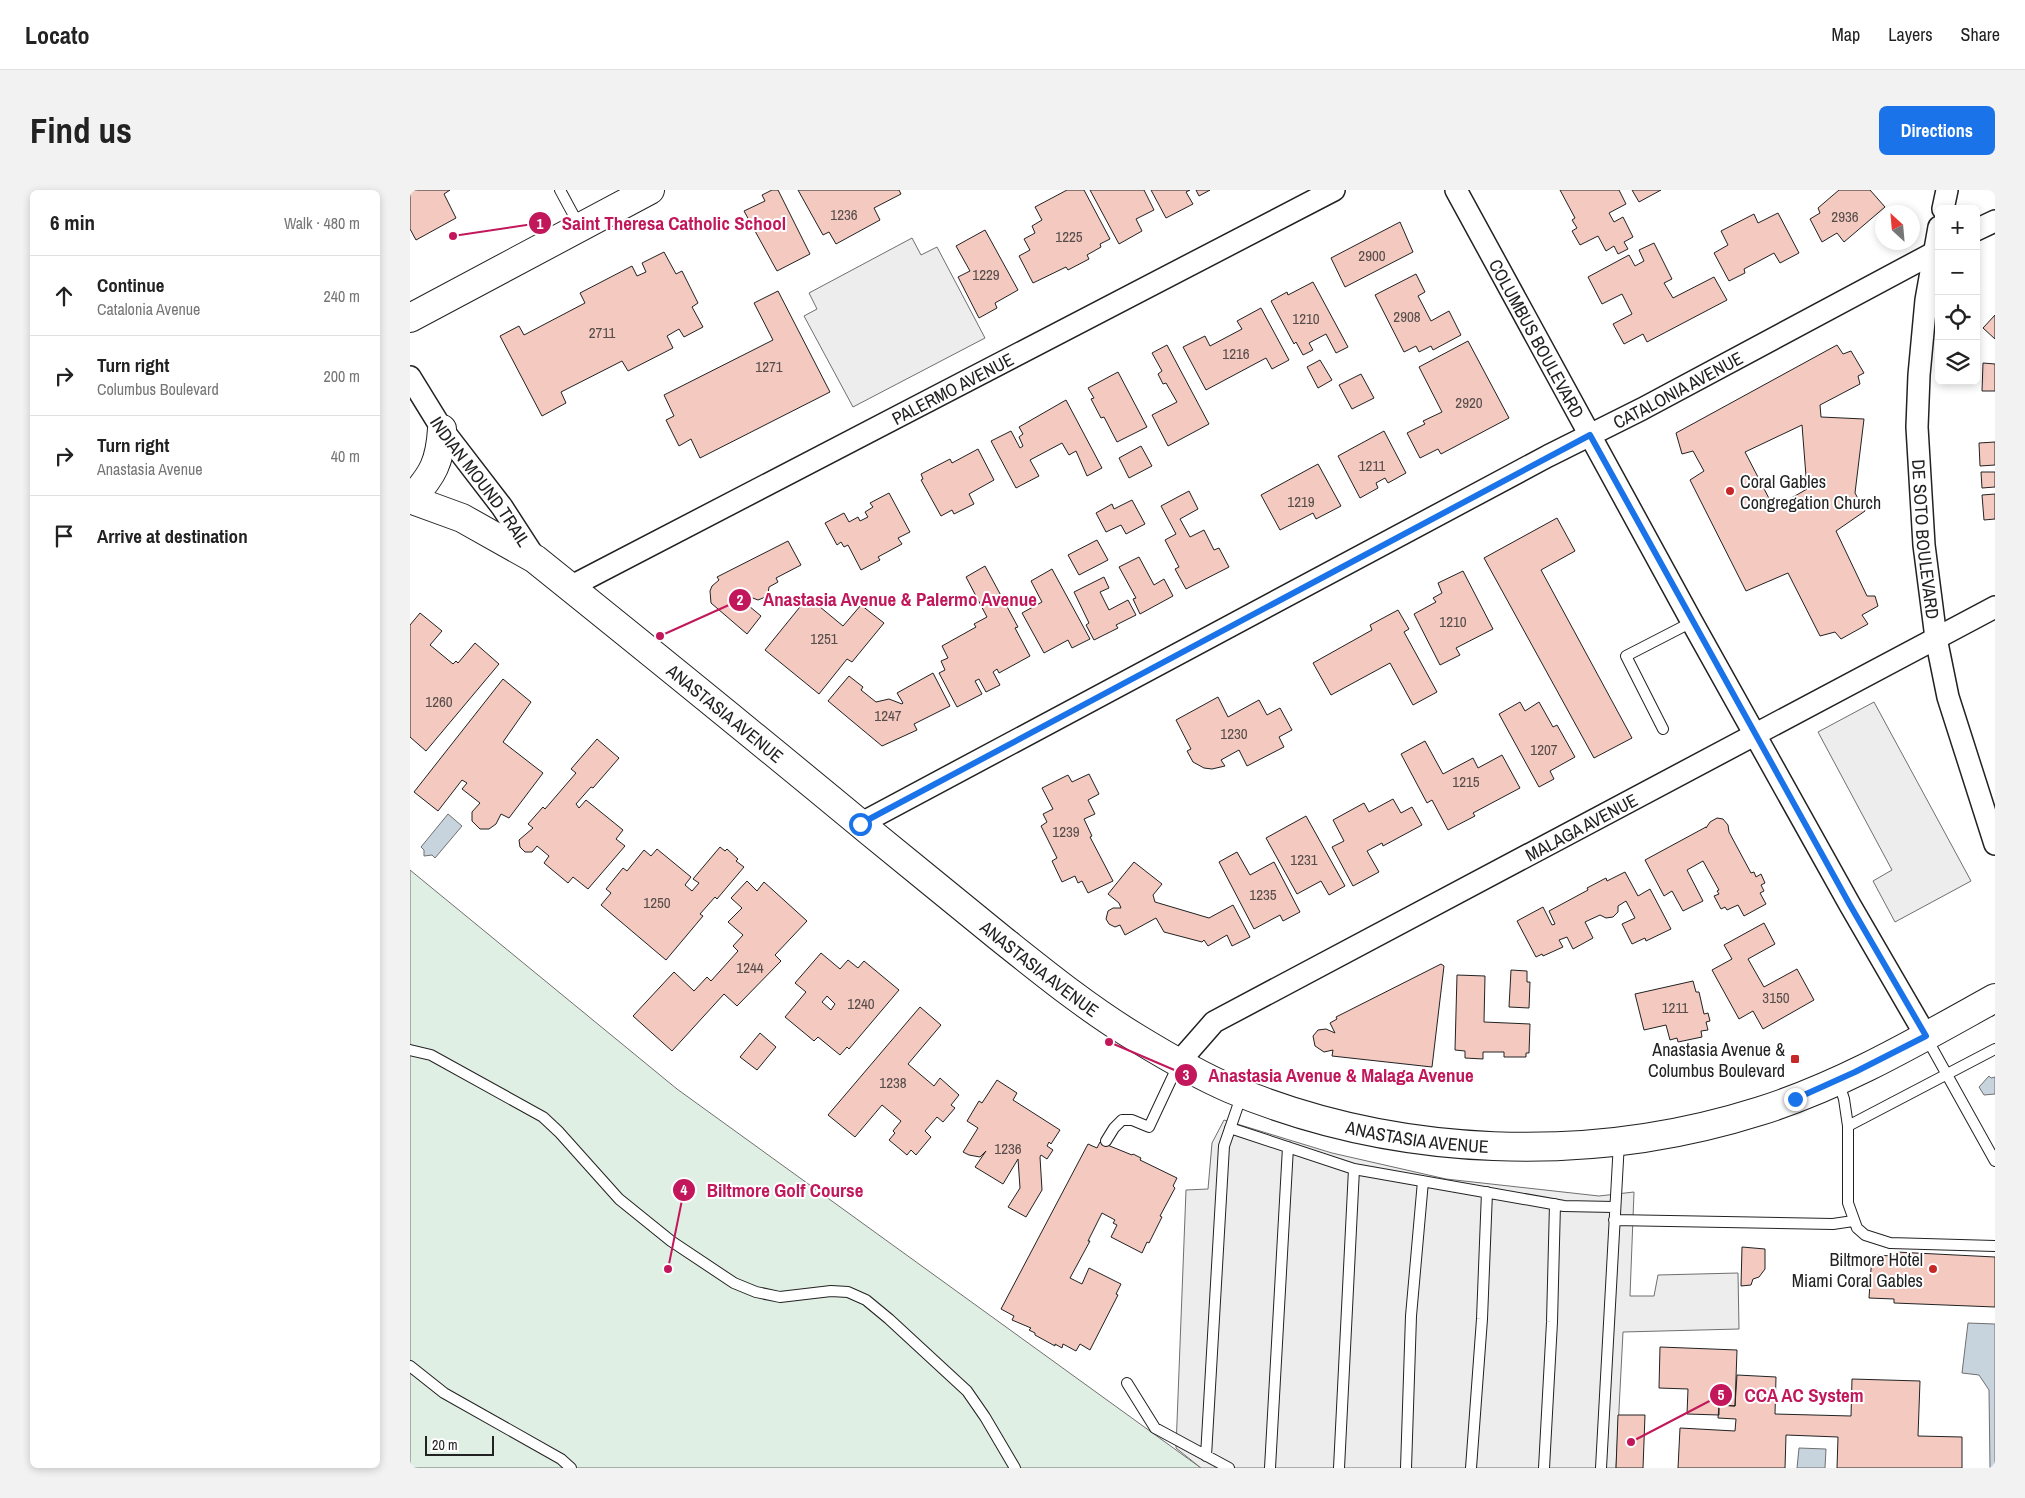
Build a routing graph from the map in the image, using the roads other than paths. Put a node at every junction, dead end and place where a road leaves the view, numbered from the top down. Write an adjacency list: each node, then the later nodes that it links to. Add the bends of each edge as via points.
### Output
1 (560, 190): 8 (lane)
2 (650, 190): 8 (street)
3 (1334, 190): 18 (street, PALERMO AVENUE)
4 (1456, 190): 15 (street, COLUMBUS BOULEVARD)
5 (1947, 190): 6 (street)
6 (1944, 205)
7 (1995, 221): 9 (street)
8 (580, 228): 12 (street)
9 (1980, 228)
10 (1935, 252): 15 (street, CATALONIA AVENUE)
11 (1935, 257): 21 (street, DE SOTO BOULEVARD, via 1921,341 1917,427 1924,545)
12 (410, 318)
13 (410, 377): 14 (street, INDIAN MOUND TRAIL)
14 (442, 429): 16 (street, via 434,470); 17 (street, INDIAN MOUND TRAIL, via 502,507)
15 (1590, 435): 20 (street, COLUMBUS BOULEVARD); 24 (street, CATALONIA AVENUE)
16 (410, 499): 17 (street, ANASTASIA AVENUE, via 462,518)
17 (535, 559): 18 (street, ANASTASIA AVENUE)
18 (570, 587): 24 (street, ANASTASIA AVENUE)
19 (1995, 607): 21 (street, MALAGA AVENUE)
20 (1692, 622): 22 (lane, via 1626,656); 23 (street, COLUMBUS BOULEVARD)
21 (1936, 638): 23 (street, MALAGA AVENUE); 25 (street, DE SOTO BOULEVARD, via 1958,730)
22 (1663, 730)
23 (1755, 733): 27 (street, COLUMBUS BOULEVARD); 30 (street, MALAGA AVENUE, via 1214,1022)
24 (860, 824): 30 (street, ANASTASIA AVENUE, via 1060,985 1133,1037)
25 (1995, 844)
26 (1995, 998): 27 (street, ANASTASIA AVENUE)
27 (1926, 1036): 31 (lane); 32 (street, ANASTASIA AVENUE)
28 (1995, 1049): 31 (lane)
29 (410, 1050): 52 (lane, via 430,1055 543,1117 619,1200 734,1284 780,1297 831,1291 848,1292 866,1300 967,1391 986,1416)
30 (1179, 1062): 33 (street, ANASTASIA AVENUE); 36 (lane, via 1150,1128 1132,1120 1122,1120)
31 (1948, 1074): 34 (lane); 39 (lane)
32 (1838, 1080): 34 (lane); 37 (street, ANASTASIA AVENUE, via 1795,1099 1748,1114 1676,1132)
33 (1242, 1094): 35 (lane); 37 (street, ANASTASIA AVENUE, via 1324,1121 1436,1141 1534,1146)
34 (1848, 1126): 46 (lane, via 1848,1203)
35 (1230, 1128): 38 (lane); 50 (lane, via 1224,1146)
36 (1106, 1141)
37 (1619, 1141): 44 (lane)
38 (1288, 1147): 40 (lane); 54 (lane)
39 (1995, 1161)
40 (1354, 1169): 41 (lane); 55 (lane)
41 (1423, 1181): 42 (lane); 56 (lane, via 1411,1316)
42 (1486, 1192): 43 (lane); 57 (lane, via 1482,1319)
43 (1555, 1204): 44 (lane); 58 (lane)
44 (1614, 1207): 45 (lane)
45 (1614, 1220): 46 (lane, via 1833,1224); 59 (lane)
46 (1853, 1221): 47 (lane, via 1866,1235 1890,1243)
47 (1995, 1246)
48 (410, 1366): 51 (lane, via 444,1393 561,1459)
49 (1127, 1384): 50 (lane, via 1155,1428)
50 (1206, 1456): 53 (lane)
51 (571, 1468)
52 (1015, 1468)
53 (1229, 1468)
54 (1270, 1468)
55 (1339, 1468)
56 (1406, 1468)
57 (1471, 1468)
58 (1544, 1468)
59 (1601, 1468)

